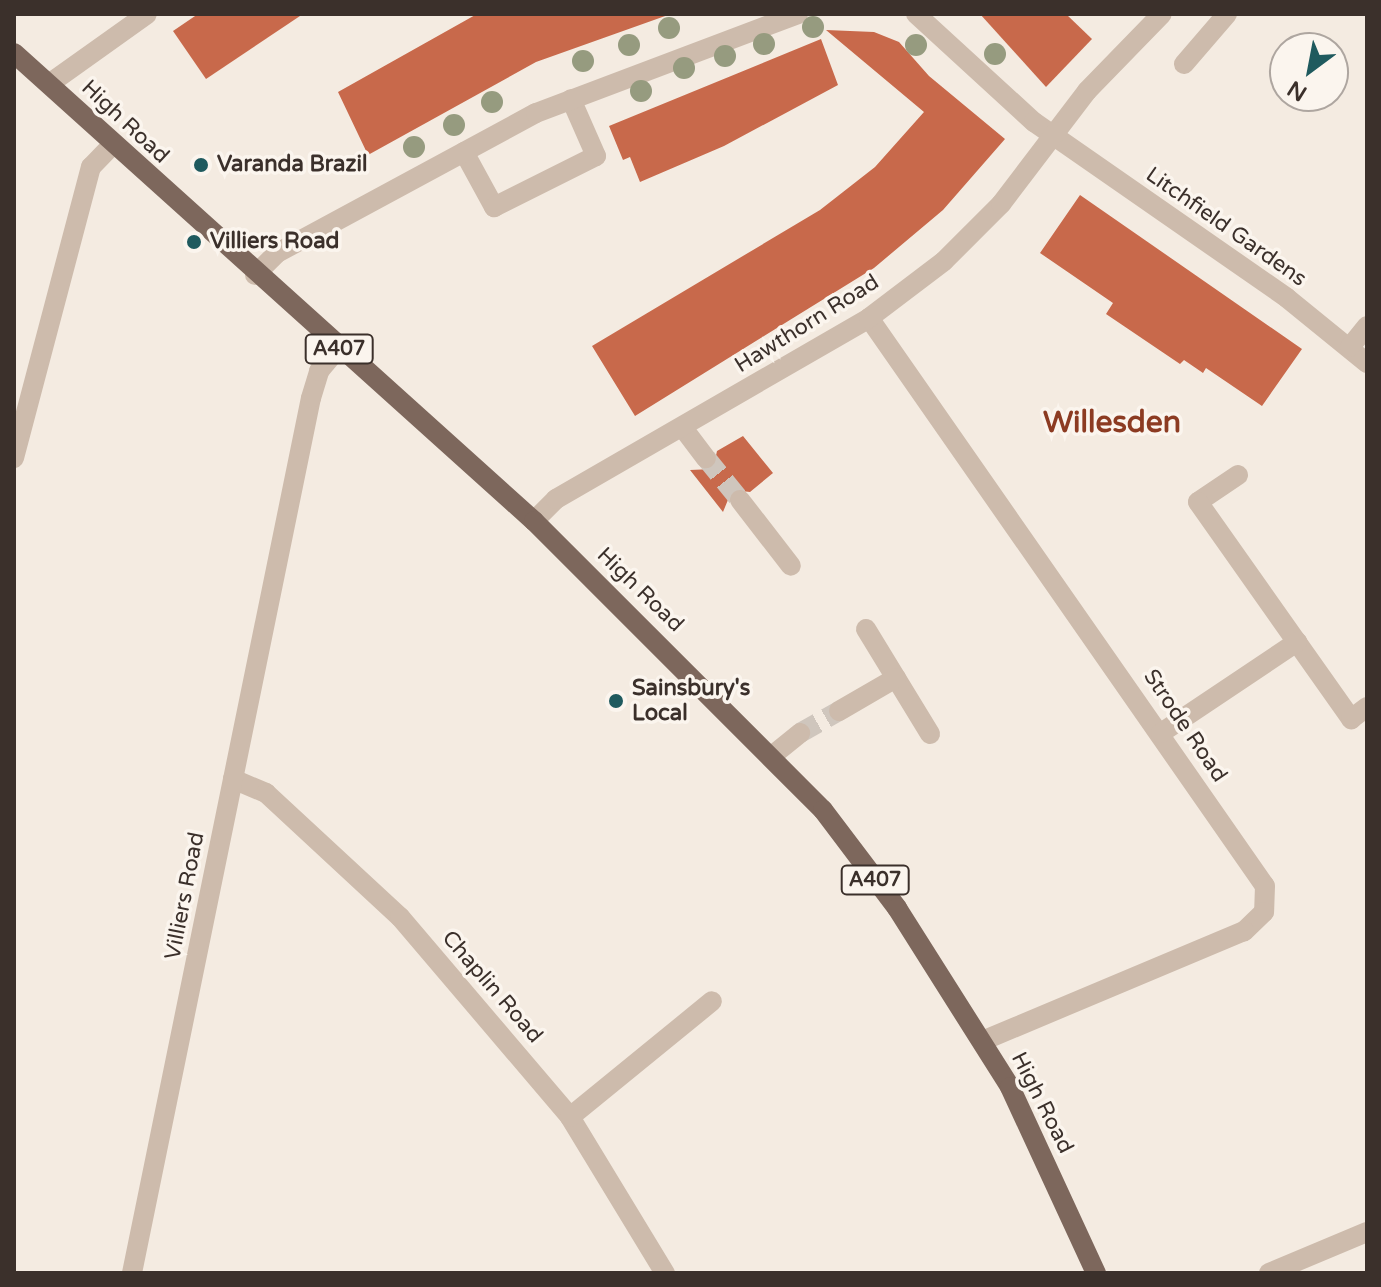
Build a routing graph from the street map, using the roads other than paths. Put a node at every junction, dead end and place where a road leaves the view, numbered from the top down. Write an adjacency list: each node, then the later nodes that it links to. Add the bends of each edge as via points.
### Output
1 (147, 14): 8 (street)
2 (798, 14): 9 (street)
3 (916, 14): 10 (street, Litchfield Gardens)
4 (1162, 14): 10 (street, Hawthorn Road)
5 (1223, 15): 7 (street)
6 (14, 53): 8 (main road, High Road / A407)
7 (1184, 64)
8 (49, 84): 11 (main road, High Road / A407)
9 (571, 99): 12 (street); 12 (street, via 596,156 494,207)
10 (1053, 136): 14 (street, Hawthorn Road, via 980,228); 16 (street, Litchfield Gardens)
11 (113, 144): 13 (main road, High Road / A407); 20 (street, via 91,167)
12 (464, 152): 13 (street, via 277,253)
13 (255, 275): 17 (main road, High Road / A407)
14 (869, 318): 19 (street, Hawthorn Road); 32 (street, Strode Road)
15 (1367, 326): 16 (street)
16 (1350, 347): 18 (street, Litchfield Gardens)
17 (338, 348): 24 (main road, High Road / A407); 35 (street, Villiers Road, via 319,371 311,398)
18 (1367, 363)
19 (683, 428): 21 (street); 24 (street, Hawthorn Road, via 556,499)
20 (14, 458)
21 (706, 458)
22 (1238, 475): 27 (street, via 1198,502)
23 (740, 500): 25 (street)
24 (534, 521): 34 (main road, High Road / A407)
25 (791, 566)
26 (866, 629): 28 (street)
27 (1297, 642): 29 (street, via 1351,719); 32 (street)
28 (896, 678): 30 (street); 33 (street)
29 (1367, 707)
30 (839, 711)
31 (800, 733): 34 (street)
32 (1161, 733): 37 (street, Strode Road, via 1265,886 1264,912 1244,931)
33 (930, 734)
34 (773, 755): 37 (main road, High Road / A407, via 897,908)
35 (233, 779): 38 (street, Chaplin Road, via 266,793 400,917); 40 (street, Villiers Road)
36 (712, 1001): 38 (street)
37 (982, 1041): 42 (main road, High Road / A407)
38 (570, 1117): 41 (street, Chaplin Road)
39 (1367, 1232): 43 (street)
40 (132, 1273)
41 (665, 1273)
42 (1096, 1273)
43 (1269, 1273)

